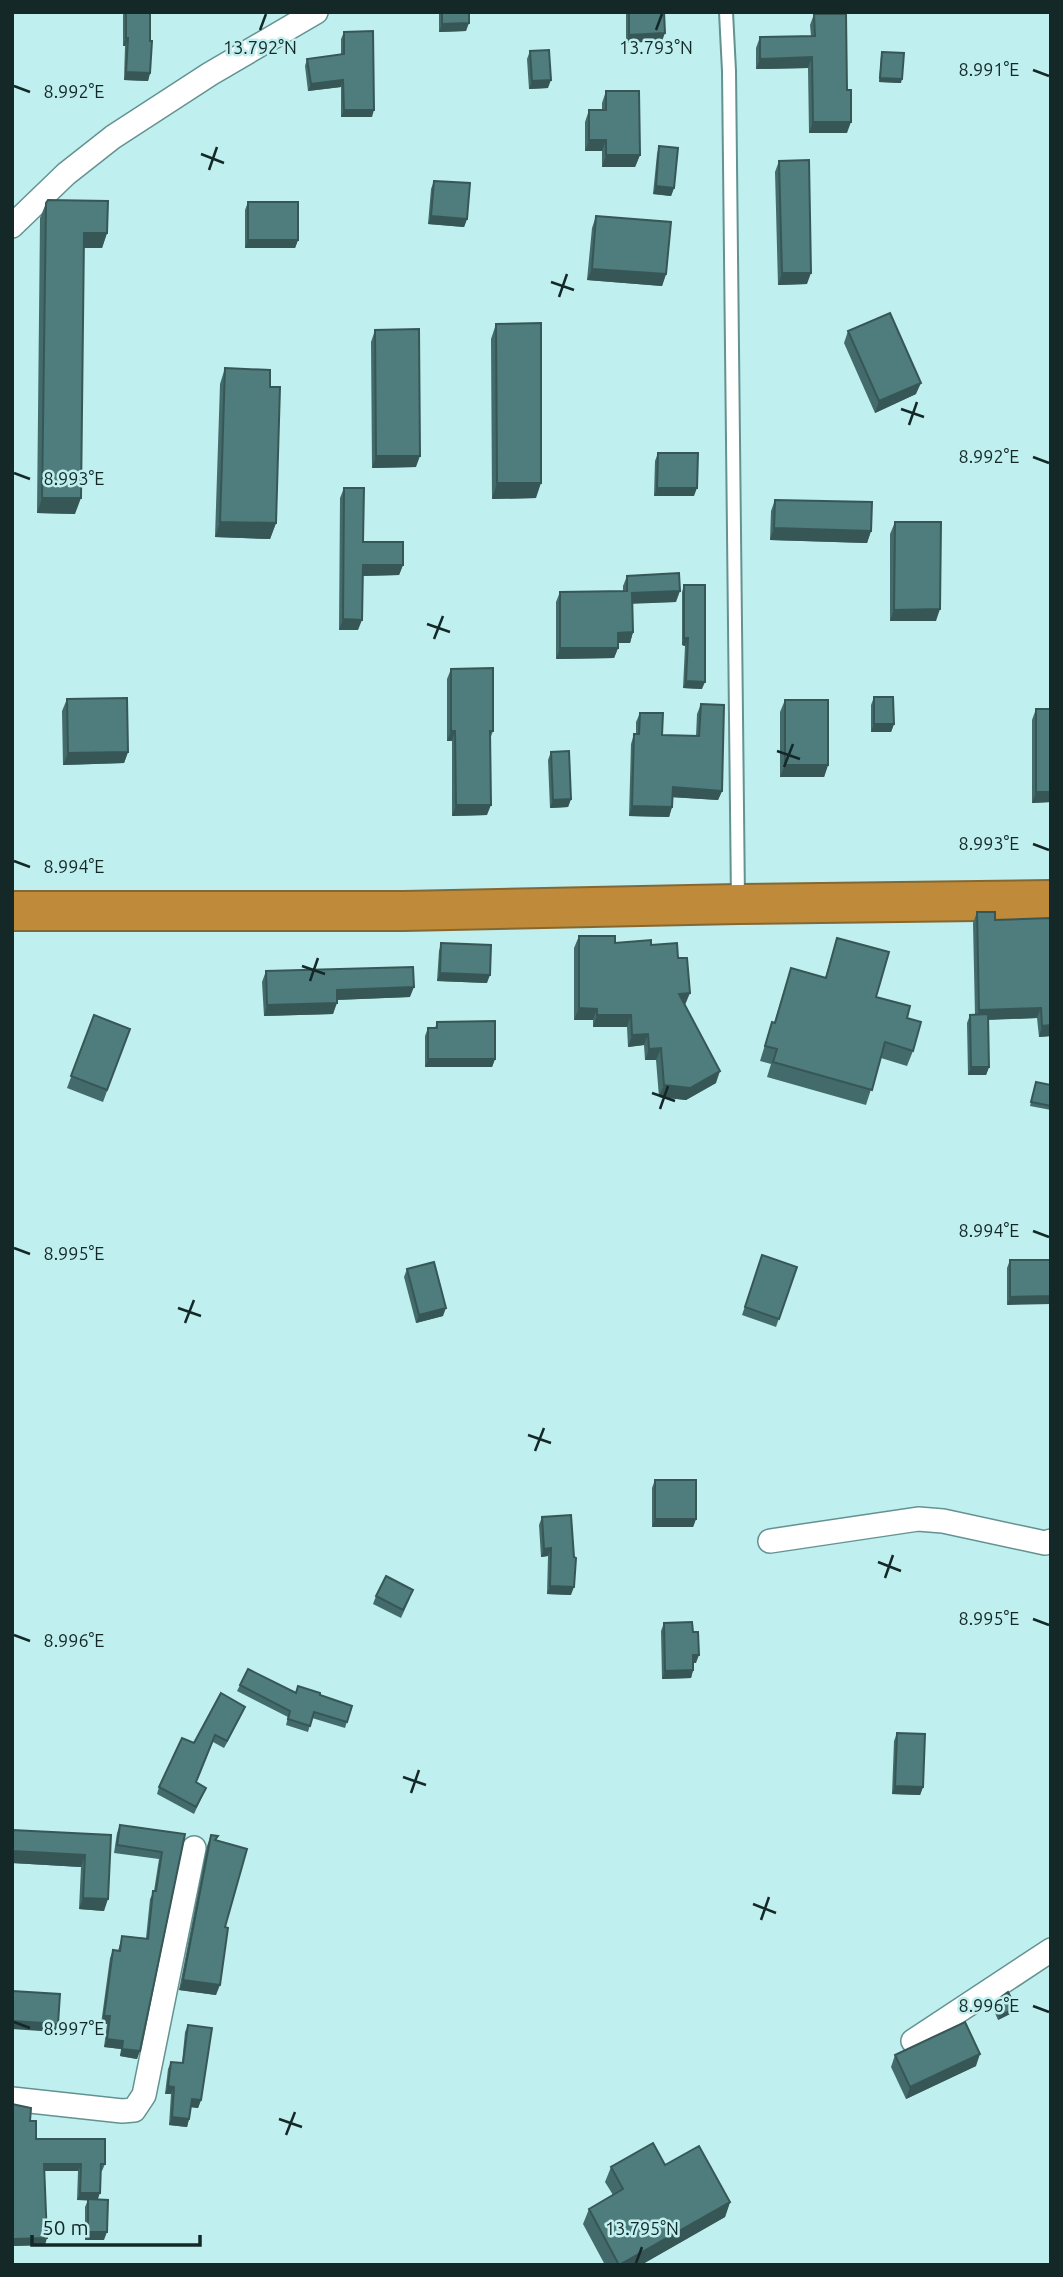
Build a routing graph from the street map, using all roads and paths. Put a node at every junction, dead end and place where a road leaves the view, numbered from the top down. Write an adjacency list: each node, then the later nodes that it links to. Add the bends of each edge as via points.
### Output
1 (316, 12): 3 (street, via 113,137)
2 (726, 12): 7 (lane)
3 (12, 226)
4 (1051, 876): 6 (highway)
5 (12, 887): 8 (highway)
6 (897, 890): 7 (highway); 9 (highway)
7 (738, 892): 8 (highway)
8 (403, 899): 10 (highway)
9 (1051, 900)
10 (12, 911)
11 (770, 1541): 12 (street, via 918,1519)
12 (1051, 1541)
13 (194, 1848): 16 (street, via 139,2105 122,2111)
14 (1051, 1950): 15 (street)
15 (913, 2041)
16 (12, 2099)

